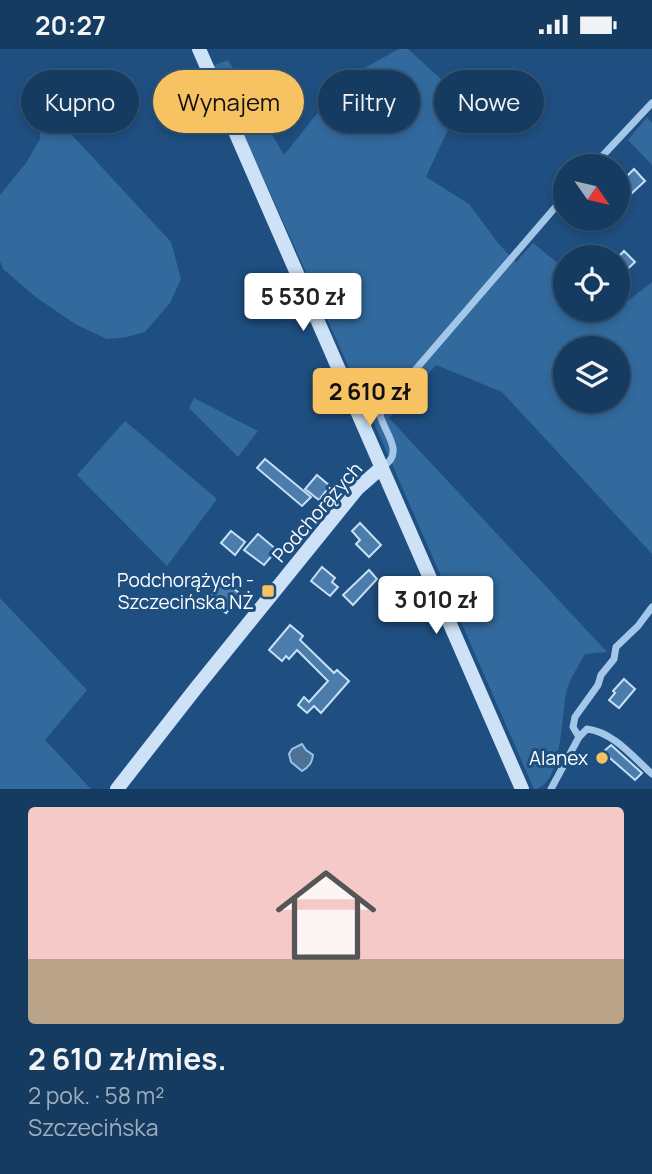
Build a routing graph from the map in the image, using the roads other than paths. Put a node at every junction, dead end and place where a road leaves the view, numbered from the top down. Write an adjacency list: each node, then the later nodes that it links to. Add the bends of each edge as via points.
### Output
1 (199, 49): 5 (main road)
2 (652, 103): 3 (street)
3 (604, 154)
4 (553, 210): 5 (street, Podchorążych, via 385,405 380,415 394,453 392,461)
5 (381, 468): 9 (main road, Podchorążych, via 358,489); 10 (main road)
6 (652, 607): 7 (street, via 616,647 614,659 575,717 573,727)
7 (579, 737): 8 (street, via 587,729 609,736); 11 (street)
8 (652, 774)
9 (117, 789)
10 (522, 789)
11 (551, 789)

